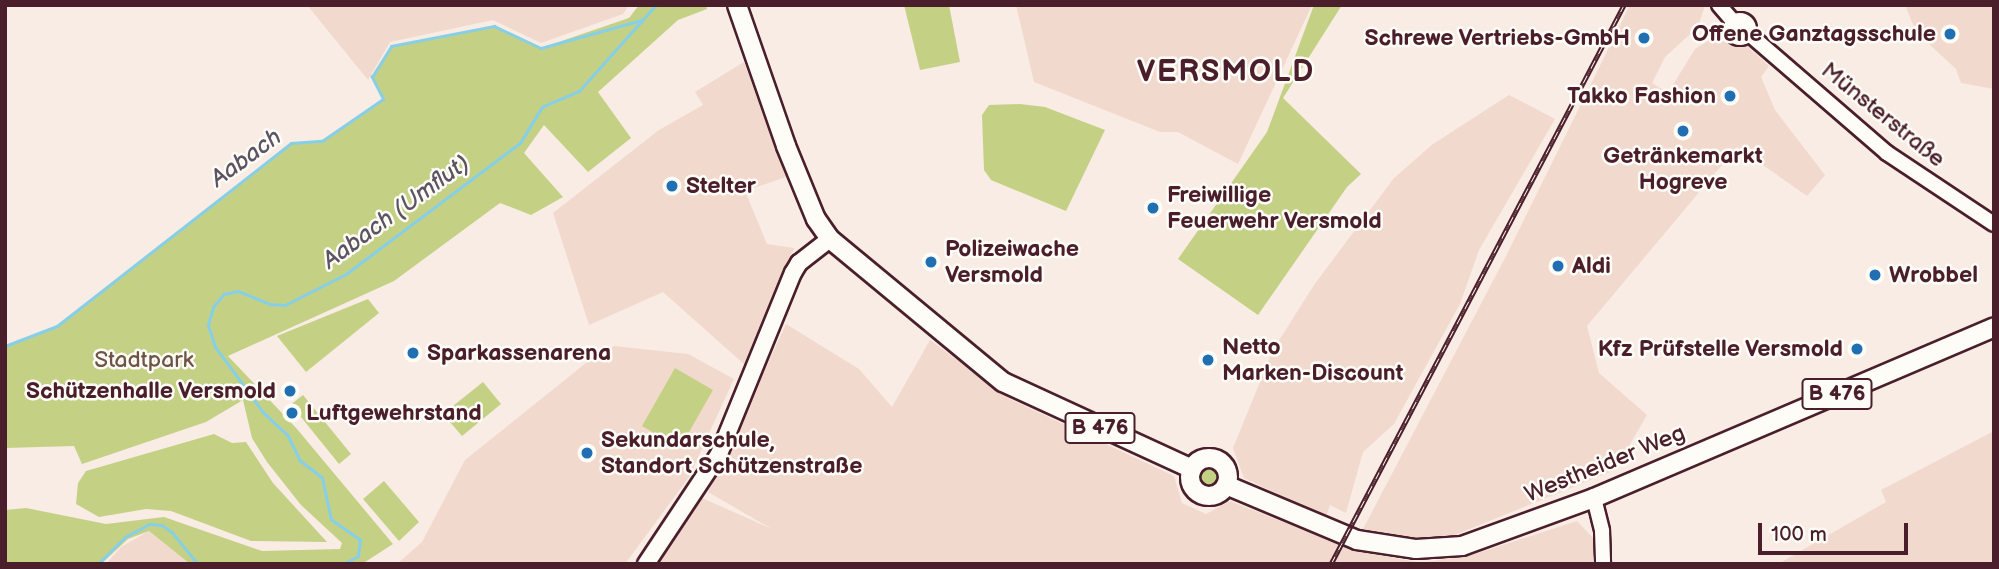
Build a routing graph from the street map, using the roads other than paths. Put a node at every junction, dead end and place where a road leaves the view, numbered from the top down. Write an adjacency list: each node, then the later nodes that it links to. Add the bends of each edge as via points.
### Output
1 (737, 5): 4 (main road, B 476, via 786,146 816,219)
2 (1719, 5): 3 (street, Münsterstraße, via 1734,22 1731,29 1736,37 1748,33 1887,153)
3 (1994, 224)
4 (830, 239): 6 (main road, B 476, via 1003,382); 9 (main road, via 799,263 719,454)
5 (1994, 327): 8 (main road, Westheider Weg / B 476)
6 (1192, 470): 7 (main road, via 1191,484 1201,494 1213,496); 7 (main road, via 1199,461 1216,459 1228,473)
7 (1226, 485): 8 (main road, Westheider Weg / B 476, via 1350,537 1432,550 1471,543)
8 (1594, 498): 10 (street)
9 (646, 564)
10 (1603, 564)

